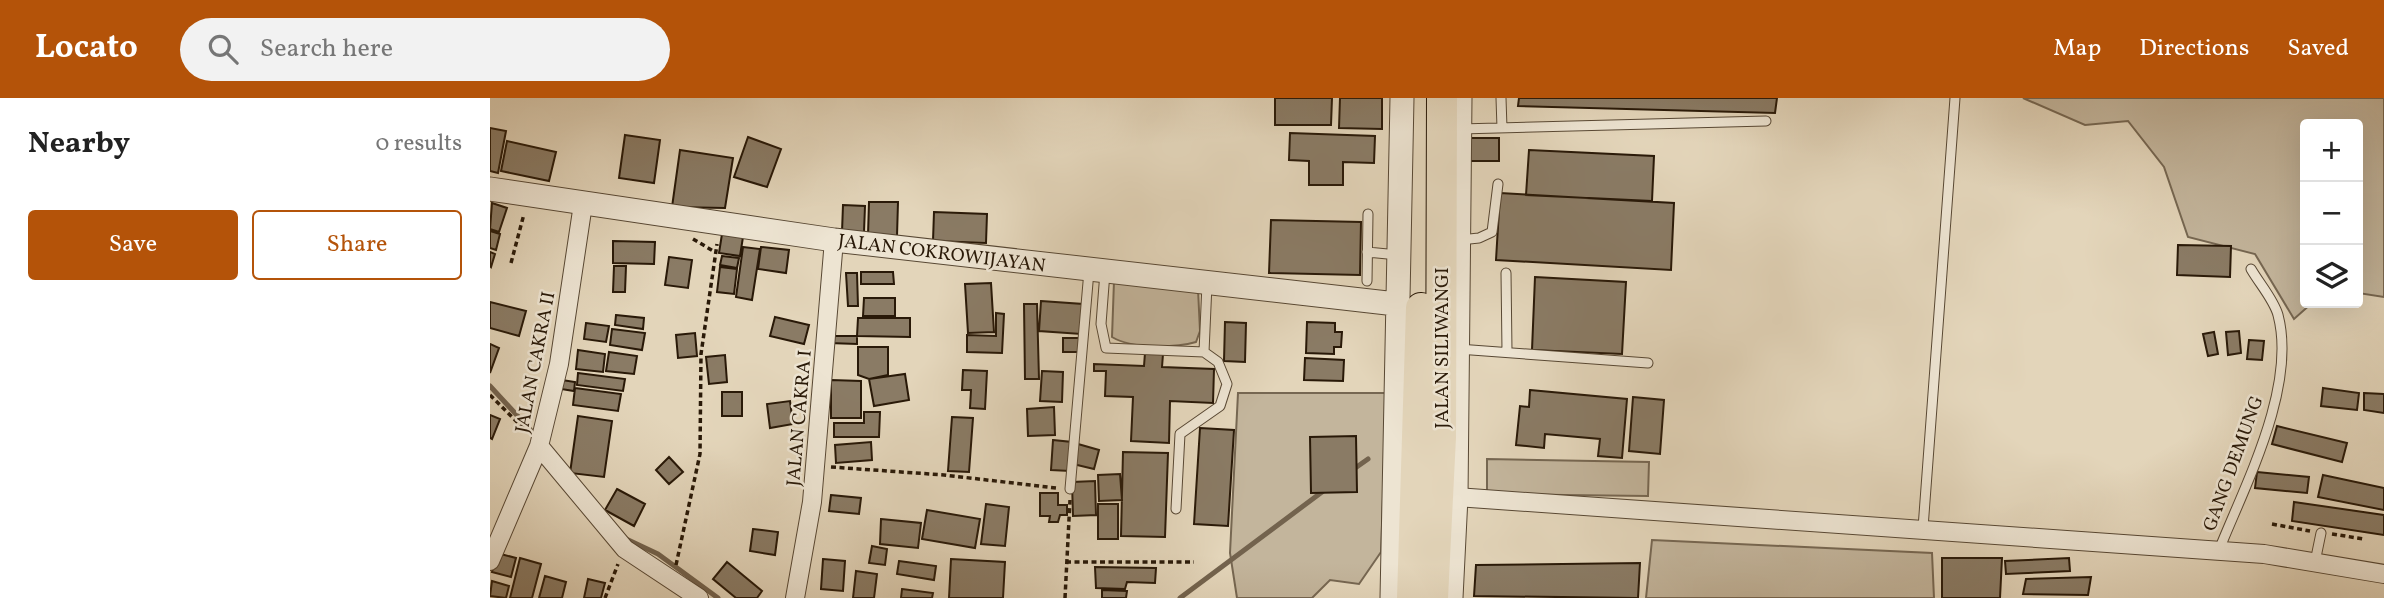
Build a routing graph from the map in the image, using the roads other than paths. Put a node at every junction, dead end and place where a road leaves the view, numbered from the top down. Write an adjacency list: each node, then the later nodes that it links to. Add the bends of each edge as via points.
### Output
1 (1402, 98): 17 (street)
2 (1424, 98): 41 (highway, JALAN SILIWANGI)
3 (1443, 98): 9 (highway, JALAN SILIWANGI)
4 (1460, 98): 9 (street)
5 (1501, 98): 8 (lane)
6 (1955, 98): 32 (lane)
7 (1766, 121): 8 (lane)
8 (1503, 128): 9 (lane)
9 (1451, 129): 15 (street); 24 (highway, JALAN SILIWANGI)
10 (1499, 184): 15 (lane, via 1492,232)
11 (490, 189): 12 (street, JALAN COKROWIJAYAN)
12 (583, 204): 14 (street, JALAN COKROWIJAYAN); 28 (street, JALAN CAKRA II, via 566,322)
13 (1368, 214): 16 (lane)
14 (834, 240): 19 (street, JALAN COKROWIJAYAN); 39 (street, JALAN CAKRA I, via 807,536)
15 (1459, 240): 24 (street)
16 (1367, 252): 17 (lane); 21 (lane)
17 (1398, 255): 23 (street)
18 (2251, 269): 34 (lane, GANG DEMUNG, via 2278,314 2281,358 2277,392 2260,448)
19 (1097, 271): 22 (street, JALAN COKROWIJAYAN); 26 (lane, via 1106,348); 29 (lane)
20 (1506, 273): 25 (lane)
21 (1367, 281)
22 (1206, 282): 23 (street, JALAN COKROWIJAYAN); 26 (lane)
23 (1396, 304): 40 (street)
24 (1449, 349): 25 (lane); 30 (street); 42 (highway, JALAN SILIWANGI)
25 (1507, 351): 27 (lane)
26 (1204, 352): 31 (lane, via 1218,362 1227,384 1220,407 1180,434)
27 (1648, 363)
28 (540, 443): 35 (street, JALAN CAKRA II); 38 (street, via 625,549)
29 (1070, 489)
30 (1456, 497): 32 (street); 43 (street)
31 (1176, 509)
32 (1923, 528): 34 (street)
33 (2321, 533): 36 (lane)
34 (2219, 551): 36 (street)
35 (490, 561)
36 (2315, 562): 37 (street)
37 (2384, 574)
38 (699, 598)
39 (795, 598)
40 (1392, 598)
41 (1412, 598)
42 (1433, 598)
43 (1451, 598)

